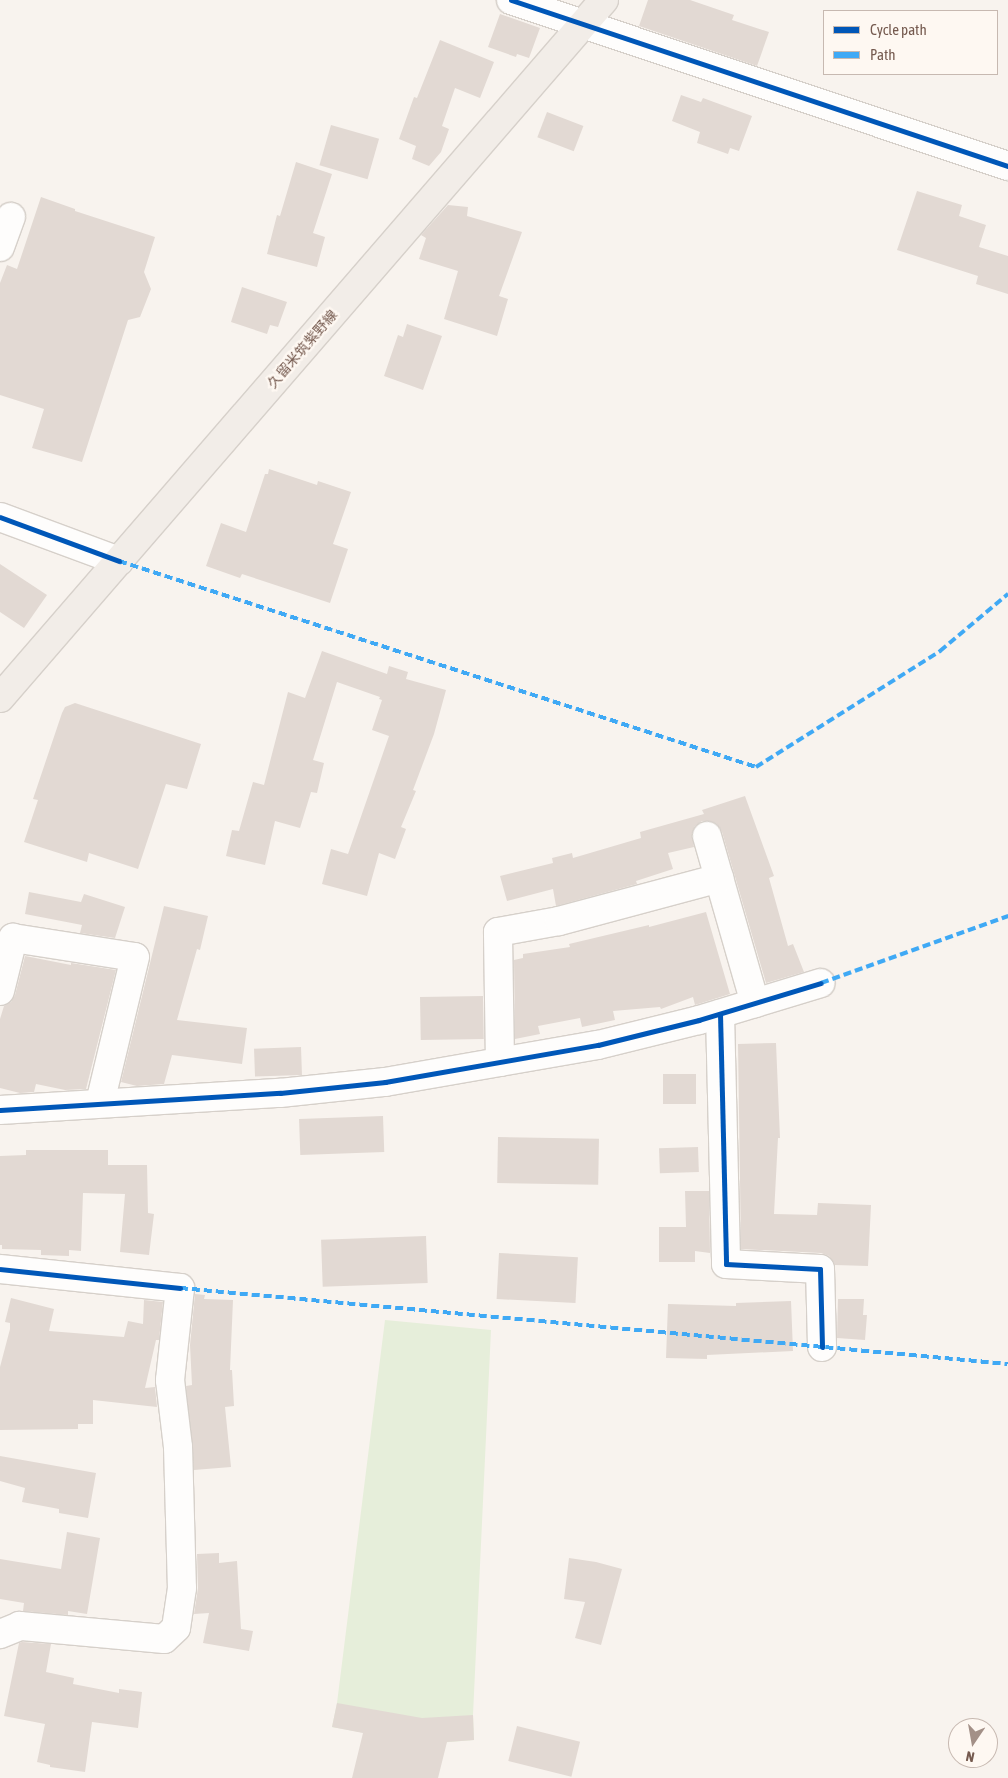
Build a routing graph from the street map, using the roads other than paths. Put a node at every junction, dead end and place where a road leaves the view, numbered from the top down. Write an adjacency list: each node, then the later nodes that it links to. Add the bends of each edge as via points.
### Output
1 (511, 0): 3 (street)
2 (604, 0): 3 (main road, 久留米筑紫野線)
3 (583, 25): 4 (street); 8 (main road, 久留米筑紫野線)
4 (1008, 166)
5 (11, 217): 6 (street)
6 (0, 247)
7 (0, 517): 8 (street)
8 (119, 561): 9 (main road, 久留米筑紫野線)
9 (0, 698)
10 (707, 836): 11 (street)
11 (719, 878): 14 (street); 16 (street, via 559,921 498,932)
12 (821, 983): 14 (street)
13 (0, 991): 17 (street, via 13,938 135,957)
14 (755, 1003): 15 (street)
15 (720, 1014): 16 (street, via 598,1045); 20 (street, via 726,1264 820,1269)
16 (500, 1062): 17 (street, via 366,1084 280,1093)
17 (100, 1103): 18 (street)
18 (0, 1110)
19 (1, 1273): 21 (street, via 180,1288 170,1380 178,1447 182,1588 176,1628 164,1639 20,1626)
20 (822, 1347)
21 (0, 1636): 22 (street)
22 (0, 1647)

